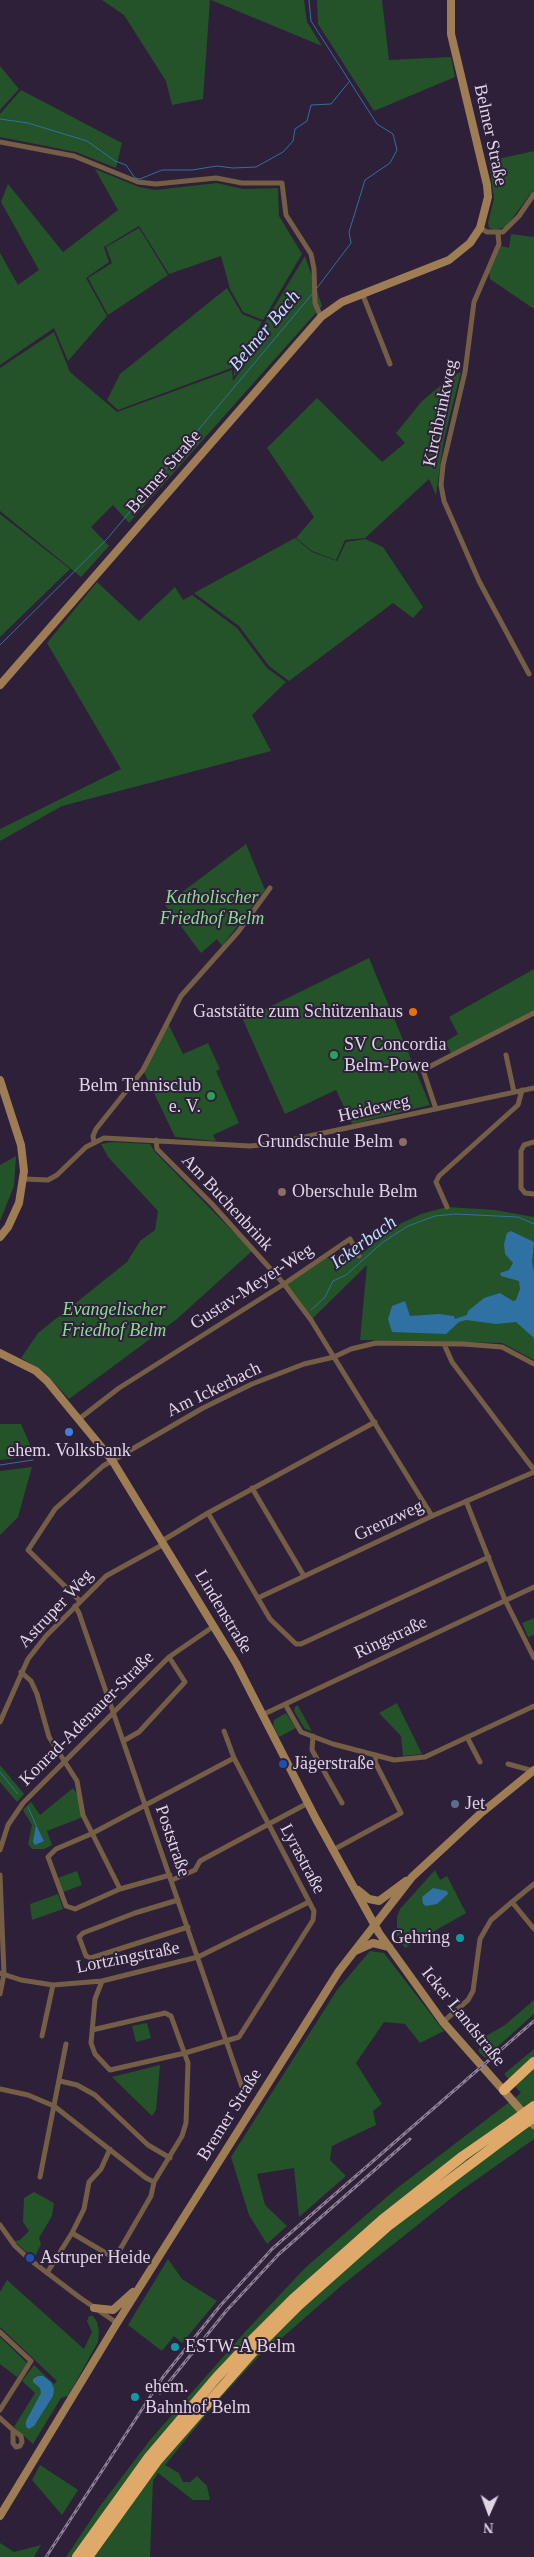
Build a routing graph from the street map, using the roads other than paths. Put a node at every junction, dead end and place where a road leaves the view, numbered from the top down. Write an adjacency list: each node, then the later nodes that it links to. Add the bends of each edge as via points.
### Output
1 (451, 0): 4 (street, Belmer Straße, via 451,34 487,185 488,197)
2 (0, 142): 7 (street, via 74,156 138,182 156,184 216,178 242,183 282,183 286,215 310,254 315,303)
3 (534, 194): 5 (street, via 509,227)
4 (480, 228): 5 (street); 6 (street, Belmer Straße, via 470,243 449,260)
5 (498, 234): 9 (street, Kirchbrinkweg, via 498,244 474,302 464,372 441,485 444,501 479,581)
6 (362, 293): 7 (street, Belmer Straße); 8 (street)
7 (321, 317): 10 (street, Belmer Straße)
8 (390, 364)
9 (529, 674)
10 (0, 685)
11 (270, 888): 20 (street, via 238,932 181,996 143,1070 96,1129)
12 (534, 1013): 18 (street, via 423,1070)
13 (506, 1055): 17 (street)
14 (0, 1080): 22 (street, via 21,1145)
15 (534, 1088): 16 (street, Heideweg)
16 (522, 1090): 17 (street, Heideweg); 24 (street, via 518,1105 438,1176 436,1182)
17 (514, 1092): 18 (street, Heideweg)
18 (436, 1109): 19 (street, Heideweg, via 272,1144 243,1146)
19 (156, 1140): 20 (street, Heideweg, via 117,1138); 27 (street, Am Buchenbrink, via 157,1149)
20 (94, 1142): 22 (street, via 48,1180)
21 (534, 1142): 23 (street, via 524,1145 521,1151 521,1188 525,1193)
22 (24, 1179): 25 (street, via 19,1203 8,1228)
23 (534, 1194)
24 (447, 1207)
25 (0, 1237)
26 (359, 1256): 27 (street, Gustav-Meyer-Weg, via 350,1239)
27 (284, 1284): 30 (street, Am Buchenbrink); 32 (street, Gustav-Meyer-Weg, via 118,1388)
28 (444, 1344): 30 (street, Am Ickerbach, via 376,1343); 31 (street, Am Ickerbach, via 502,1347); 35 (street, via 452,1362)
29 (0, 1353): 32 (street, Lindenstraße, via 36,1371)
30 (334, 1357): 33 (street, Am Buchenbrink); 34 (street, Am Ickerbach, via 304,1364 252,1384)
31 (534, 1364)
32 (79, 1419): 34 (street, Lindenstraße)
33 (375, 1422): 36 (street, Astruper Weg); 39 (street, Am Buchenbrink)
34 (112, 1460): 40 (street, Lindenstraße); 46 (street, Am Ickerbach, via 55,1509 28,1550)
35 (534, 1471): 37 (street, Grenzweg)
36 (252, 1488): 38 (street, Astruper Weg); 42 (street)
37 (466, 1501): 39 (street, Grenzweg); 41 (street)
38 (208, 1513): 40 (street, Astruper Weg); 44 (street)
39 (432, 1516): 42 (street, Grenzweg)
40 (163, 1542): 46 (street, Astruper Weg, via 106,1576); 48 (street, Lindenstraße)
41 (489, 1557): 44 (street, via 300,1644 270,1619); 45 (street)
42 (304, 1576): 44 (street, Grenzweg)
43 (534, 1587): 45 (street, Ringstraße)
44 (258, 1598)
45 (506, 1600): 50 (street); 52 (street, Ringstraße)
46 (80, 1601): 47 (street, Astruper Weg)
47 (75, 1606): 51 (street, Astruper Weg, via 28,1659); 54 (street, Poststraße)
48 (215, 1626): 49 (street, Konrad-Adenauer-Straße); 55 (street, Lindenstraße)
49 (169, 1657): 54 (street, Konrad-Adenauer-Straße); 60 (street, via 185,1682 139,1732)
50 (534, 1658)
51 (21, 1672): 56 (street, Astruper Weg); 63 (street, via 32,1681 49,1737)
52 (285, 1704): 55 (street, Ringstraße); 58 (street, via 301,1732)
53 (534, 1706): 59 (street)
54 (113, 1712): 60 (street, Poststraße); 63 (street, Konrad-Adenauer-Straße)
55 (262, 1716): 67 (street, Lindenstraße)
56 (0, 1722)
57 (224, 1731): 62 (street, Lyrastraße)
58 (313, 1736): 61 (street); 68 (street, via 312,1750)
59 (467, 1737): 61 (street, via 425,1757 394,1760); 64 (street)
60 (123, 1741): 69 (street, Poststraße)
61 (376, 1755): 73 (street, via 375,1762 402,1813)
62 (234, 1758): 69 (street); 70 (street, Lyrastraße)
63 (64, 1760): 71 (street, via 77,1781 83,1816); 72 (street, Konrad-Adenauer-Straße, via 23,1803 8,1825)
64 (480, 1762)
65 (508, 1764): 66 (street)
66 (534, 1771): 75 (street, Bremer Straße, via 474,1819)
67 (308, 1803): 70 (street); 73 (street, Lindenstraße)
68 (342, 1803)
69 (144, 1804): 71 (street); 76 (street, Poststraße)
70 (269, 1825): 76 (street, via 200,1862 195,1870); 81 (street, Lyrastraße)
71 (91, 1834): 79 (street); 79 (street, via 56,1849 48,1857 66,1906 75,1909)
72 (0, 1850)
73 (333, 1850): 78 (street, Lindenstraße)
74 (0, 1875): 89 (street)
75 (412, 1877): 78 (street, via 379,1901 369,1899); 83 (street, Bremer Straße)
76 (170, 1878): 79 (street); 80 (street, Poststraße)
77 (534, 1884): 82 (street)
78 (352, 1885): 83 (street, Lindenstraße)
79 (120, 1889)
80 (178, 1900): 84 (street, Poststraße); 84 (street, via 83,1933 79,1937 86,1956 91,1958)
81 (309, 1902): 88 (street, Lortzingstraße); 96 (street, Lyrastraße, via 314,1911 313,1920 239,2037)
82 (512, 1902): 85 (street); 93 (street, via 484,1929 476,1982 468,2000)
83 (374, 1923): 86 (street, Icker Landstraße); 87 (street, Bremer Straße)
84 (188, 1927): 88 (street, Poststraße)
85 (534, 1929)
86 (389, 1947): 87 (street, via 373,1943); 93 (street, Icker Landstraße)
87 (354, 1952): 116 (street, Bremer Straße, via 330,1982)
88 (198, 1957): 90 (street, Lortzingstraße); 96 (street, Poststraße)
89 (2, 1973): 91 (street, Lortzingstraße); 92 (street)
90 (102, 1981): 91 (street, Lortzingstraße); 94 (street, via 95,2000)
91 (53, 1985): 95 (street)
92 (0, 1994)
93 (443, 2022): 103 (street, Icker Landstraße)
94 (92, 2030): 98 (street, via 165,2013 171,2016); 98 (street, Lyrastraße, via 92,2049 110,2070)
95 (42, 2036)
96 (226, 2041): 98 (street, Lyrastraße); 101 (street, Poststraße)
97 (66, 2044): 100 (street)
98 (185, 2053): 110 (street, via 188,2063 186,2123)
99 (534, 2062): 103 (highway)
100 (60, 2081): 104 (street); 110 (street, via 77,2085 95,2095 148,2145)
101 (242, 2087)
102 (0, 2089): 104 (street, via 28,2095)
103 (504, 2090): 107 (street, Icker Landstraße)
104 (54, 2106): 109 (street); 111 (street)
105 (534, 2106): 108 (highway, bridge)
106 (534, 2117): 108 (highway, bridge)
107 (534, 2125)
108 (514, 2126): 124 (highway, via 456,2161 375,2225 293,2299 154,2450); 125 (highway, via 388,2226 260,2344 157,2461)
109 (110, 2150): 112 (street); 114 (street, via 101,2169 89,2182 84,2209)
110 (170, 2158): 112 (street)
111 (40, 2177)
112 (154, 2182): 114 (street, via 152,2196 118,2253 109,2256)
113 (0, 2225): 115 (street, via 15,2246)
114 (72, 2233): 115 (street)
115 (47, 2273): 117 (street)
116 (144, 2282): 117 (street, via 114,2310); 118 (street, Bremer Straße)
117 (94, 2308): 118 (street)
118 (117, 2323): 123 (street, Bremer Straße)
119 (0, 2332): 120 (street, via 31,2361)
120 (0, 2410)
121 (0, 2418): 122 (street)
122 (14, 2430)
123 (0, 2515)
124 (77, 2557)
125 (88, 2557)

